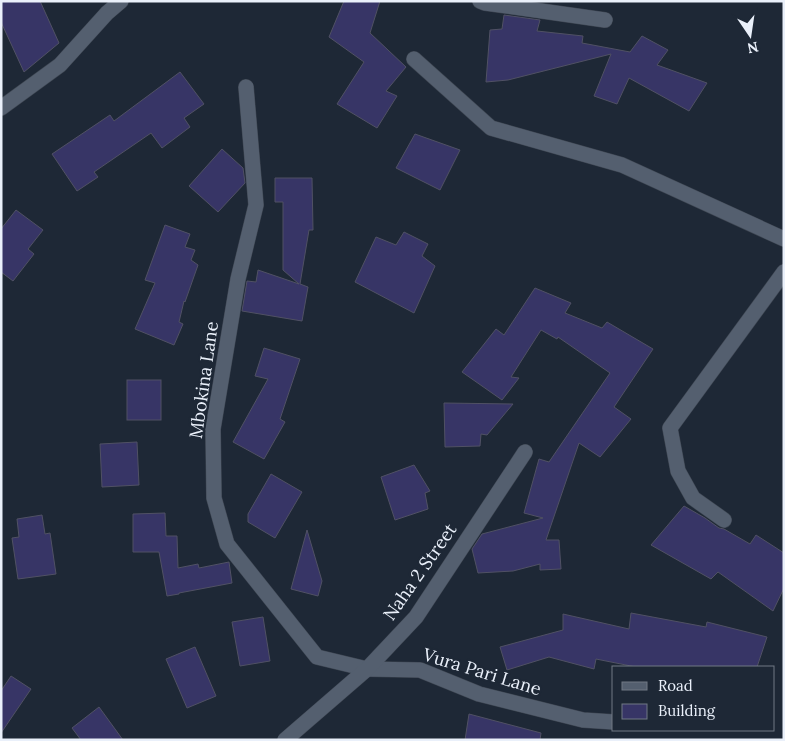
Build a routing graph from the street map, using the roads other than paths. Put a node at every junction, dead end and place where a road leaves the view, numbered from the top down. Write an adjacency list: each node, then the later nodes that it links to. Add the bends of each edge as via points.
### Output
1 (121, 1): 6 (street, via 60,65)
2 (480, 1): 3 (street)
3 (605, 20)
4 (414, 59): 7 (street, via 491,128 622,165)
5 (246, 87): 11 (street, Mbokina Lane, via 256,204 238,279 213,429 214,498 227,544 317,656)
6 (1, 108)
7 (784, 239)
8 (784, 272): 10 (street, via 670,428 678,471 693,498)
9 (525, 452): 11 (street, Naha 2 Street, via 416,617)
10 (724, 520)
11 (367, 669): 12 (street, Vura Pari Lane, via 420,670 479,694 583,720); 13 (street, Naha 2 Street)
12 (612, 722)
13 (285, 740)

